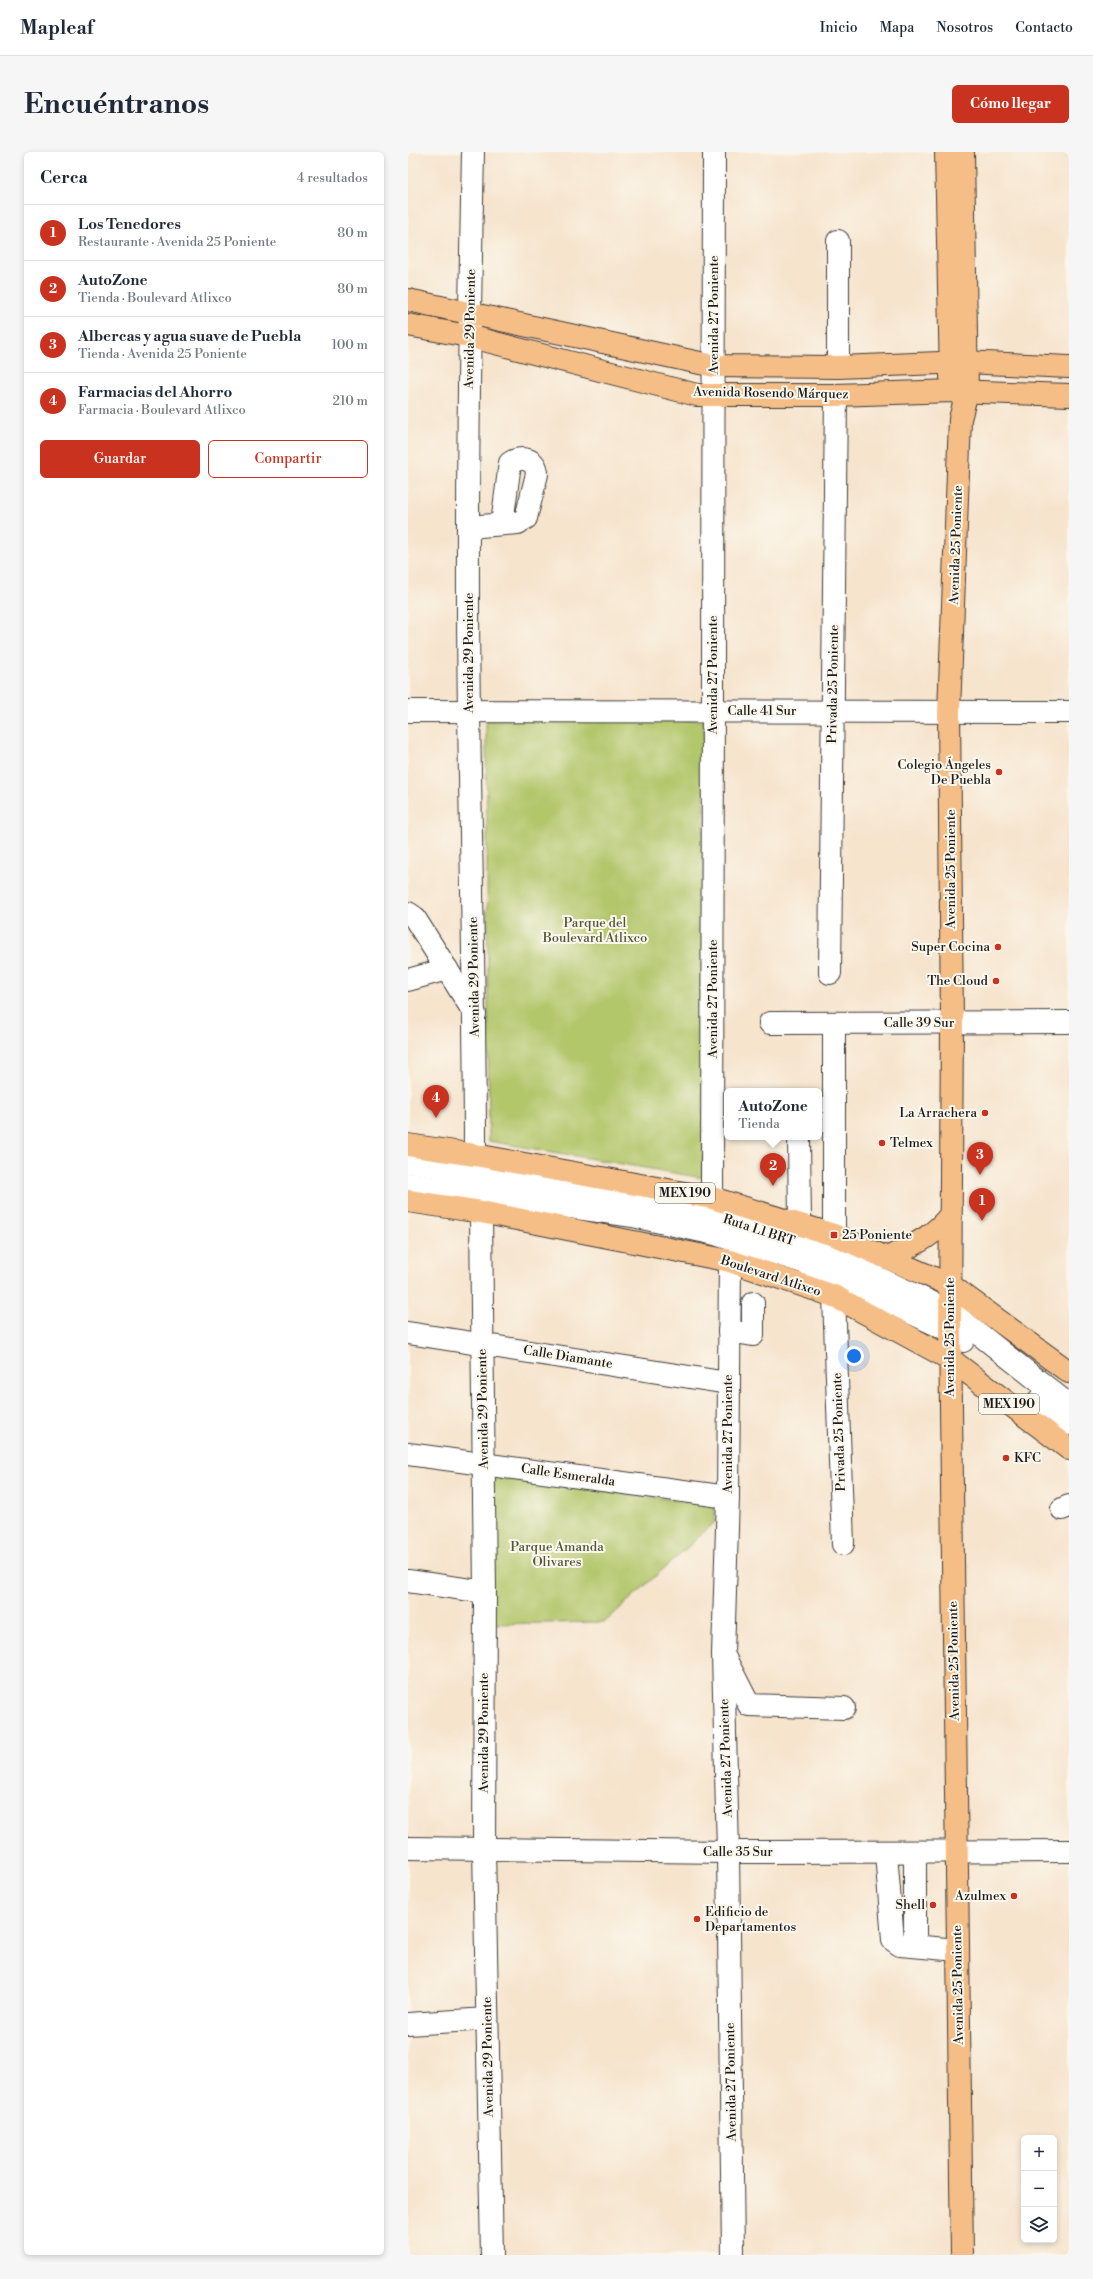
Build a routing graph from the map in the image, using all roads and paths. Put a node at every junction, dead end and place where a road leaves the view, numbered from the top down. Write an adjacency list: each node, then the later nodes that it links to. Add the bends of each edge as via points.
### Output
1 (473, 152): 7 (street, Avenida 29 Poniente)
2 (714, 152): 11 (street, Avenida 27 Poniente)
3 (946, 152): 10 (main road, Avenida 25 Poniente)
4 (962, 152): 10 (main road, Avenida 25 Poniente)
5 (838, 241): 12 (street)
6 (408, 300): 7 (main road, Avenida Rosendo Márquez)
7 (469, 313): 9 (street, Avenida 29 Poniente); 11 (main road, Avenida Rosendo Márquez)
8 (408, 326): 9 (main road, Avenida Rosendo Márquez)
9 (468, 336): 15 (main road, Avenida Rosendo Márquez, via 697,395); 19 (street, Avenida 29 Poniente)
10 (957, 362): 12 (main road, Avenida Rosendo Márquez); 13 (main road, Avenida Rosendo Márquez); 14 (main road, Avenida 25 Poniente)
11 (714, 366): 12 (main road, Avenida Rosendo Márquez); 15 (street, Avenida 27 Poniente)
12 (838, 367)
13 (1069, 367)
14 (960, 392): 16 (main road, Avenida Rosendo Márquez); 17 (main road, Avenida Rosendo Márquez); 24 (main road, Avenida 25 Poniente)
15 (714, 395): 16 (main road, Avenida Rosendo Márquez); 22 (street, Avenida 27 Poniente)
16 (836, 395): 23 (street, Privada 25 Poniente)
17 (1069, 395)
18 (502, 524): 19 (street)
19 (468, 527): 20 (street, Avenida 29 Poniente)
20 (468, 710): 21 (street, Calle 41 Sur); 22 (street, Calle 41 Sur); 30 (street, Avenida 29 Poniente)
21 (408, 711)
22 (713, 711): 23 (street, Calle 41 Sur); 40 (street, Avenida 27 Poniente)
23 (833, 712): 24 (street, Calle 41 Sur); 28 (street, Privada 25 Poniente)
24 (950, 712): 25 (street, Calle 41 Sur); 34 (main road, Avenida 25 Poniente)
25 (1069, 712)
26 (408, 913): 27 (street, via 414,917)
27 (447, 969): 29 (street); 30 (street)
28 (830, 973)
29 (408, 980)
30 (475, 1014): 37 (street, Avenida 29 Poniente)
31 (1069, 1022): 34 (street, Calle 39 Sur)
32 (770, 1023): 33 (street, Calle 39 Sur)
33 (834, 1023): 34 (street, Calle 39 Sur); 45 (street)
34 (952, 1023): 43 (main road, Avenida 25 Poniente)
35 (799, 1140): 44 (street)
36 (408, 1145): 37 (main road, MEX 190)
37 (475, 1155): 40 (main road, MEX 190)
38 (408, 1162): 51 (street, Ruta L1 BRT, via 638,1196 733,1221 810,1246)
39 (408, 1184): 51 (street, Ruta L1 BRT, via 633,1216 715,1234 804,1262)
40 (712, 1198): 44 (main road, MEX 190)
41 (408, 1201): 42 (main road, Boulevard Atlixco / MEX 190)
42 (481, 1212): 47 (main road, Boulevard Atlixco / MEX 190); 54 (street, Avenida 29 Poniente)
43 (950, 1214): 46 (main road, via 942,1226 920,1242); 48 (main road, Avenida 25 Poniente)
44 (800, 1224): 45 (main road, MEX 190)
45 (834, 1235): 46 (main road, MEX 190)
46 (886, 1258): 48 (main road, MEX 190)
47 (730, 1261): 49 (main road, Boulevard Atlixco / MEX 190); 52 (street, Avenida 27 Poniente)
48 (950, 1285): 51 (main road, Avenida 25 Poniente); 56 (main road, MEX 190)
49 (834, 1296): 55 (main road, Boulevard Atlixco / MEX 190); 64 (street, Privada 25 Poniente)
50 (753, 1303): 52 (street, via 753,1343)
51 (950, 1321): 55 (main road, Avenida 25 Poniente); 58 (street, Ruta L1 BRT); 59 (street, Ruta L1 BRT)
52 (728, 1331): 57 (street, Avenida 27 Poniente)
53 (408, 1333): 54 (street, Calle Diamante)
54 (482, 1344): 57 (street, Calle Diamante); 62 (street, Avenida 29 Poniente)
55 (950, 1359): 60 (main road, Boulevard Atlixco / MEX 190); 73 (main road, Avenida 25 Poniente)
56 (1069, 1372)
57 (728, 1383): 63 (street, Avenida 27 Poniente)
58 (1069, 1405)
59 (1069, 1424)
60 (1069, 1449)
61 (408, 1454): 62 (street, Calle Esmeralda)
62 (483, 1464): 63 (street, Calle Esmeralda); 66 (street, Avenida 29 Poniente)
63 (728, 1497): 67 (street, Avenida 27 Poniente)
64 (843, 1544)
65 (408, 1581): 66 (street)
66 (485, 1592): 70 (street, Avenida 29 Poniente)
67 (723, 1654): 68 (street, via 750,1705); 72 (street, Avenida 27 Poniente)
68 (844, 1708)
69 (408, 1848): 70 (street, Calle 35 Sur)
70 (484, 1849): 72 (street, Calle 35 Sur); 78 (street, Avenida 29 Poniente)
71 (1069, 1851): 73 (street, Calle 35 Sur)
72 (728, 1852): 75 (street, Calle 35 Sur); 81 (street, Avenida 27 Poniente)
73 (951, 1855): 74 (street, Calle 35 Sur); 77 (main road, Avenida 25 Poniente)
74 (916, 1856): 75 (street, Calle 35 Sur); 76 (street)
75 (886, 1857): 76 (street, via 893,1940 900,1945)
76 (915, 1946): 77 (street)
77 (953, 1949): 82 (main road, Avenida 25 Poniente)
78 (487, 2019): 79 (street); 80 (street, Avenida 29 Poniente)
79 (408, 2024)
80 (492, 2255)
81 (734, 2255)
82 (962, 2255)

